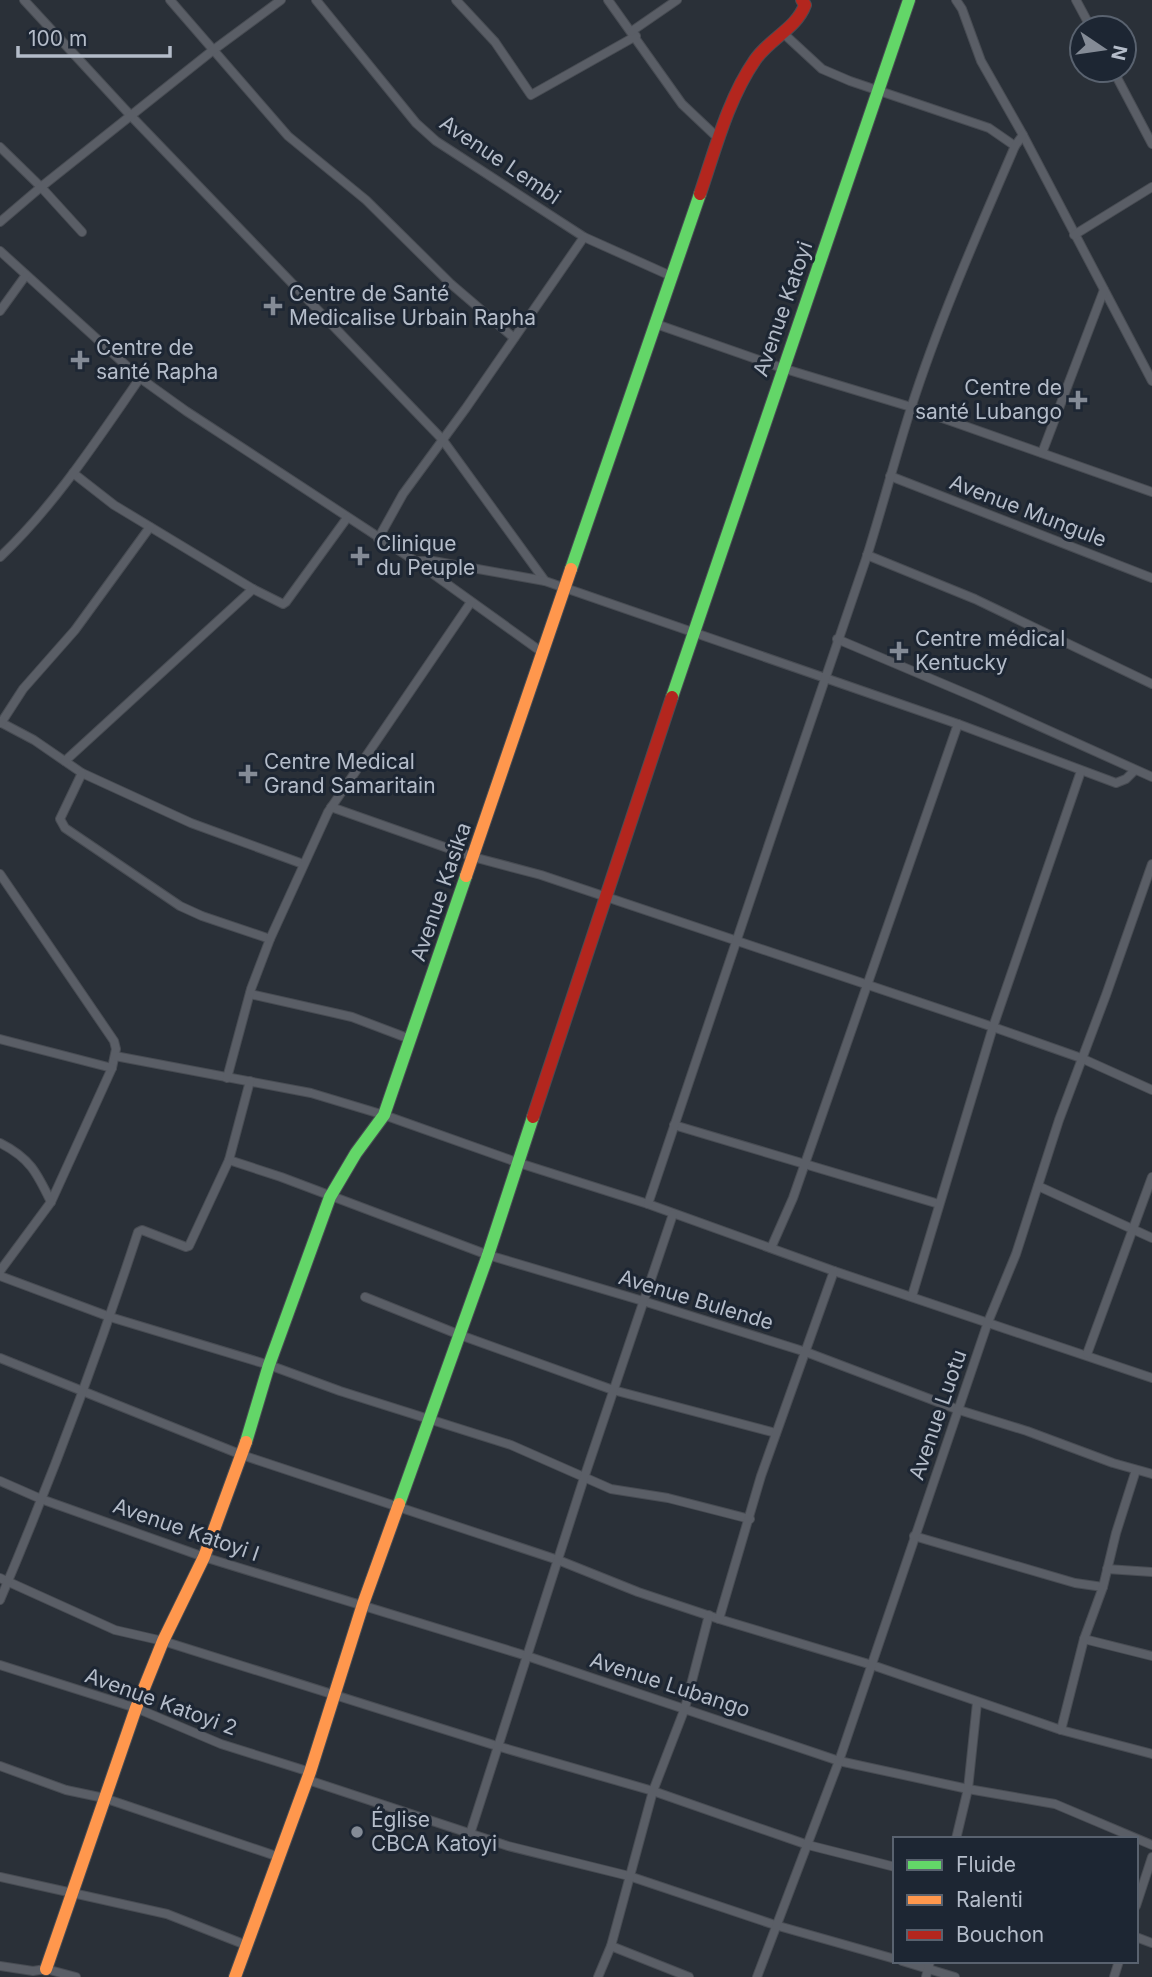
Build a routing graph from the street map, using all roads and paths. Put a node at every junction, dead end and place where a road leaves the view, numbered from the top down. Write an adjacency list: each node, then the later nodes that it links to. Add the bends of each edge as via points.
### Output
1 (24, 0): 16 (street)
2 (170, 0): 13 (street)
3 (281, 0): 13 (street)
4 (316, 0): 27 (street, Avenue Lembi, via 426,132)
5 (456, 0): 12 (street, via 495,43 531,94)
6 (608, 0): 12 (street)
7 (677, 0): 12 (street)
8 (802, 0): 11 (street, Avenue Kasika, via 803,12)
9 (909, 0): 15 (street, Avenue Katoyi)
10 (956, 0): 17 (street, via 981,61)
11 (783, 33): 15 (street, via 822,69); 18 (street, Avenue Kasika, via 755,61)
12 (634, 34): 18 (street, via 682,104)
13 (212, 51): 16 (street); 34 (street, via 288,136 366,200)
14 (1120, 84): 19 (street)
15 (878, 90): 20 (street, via 989,128); 35 (street, Avenue Katoyi)
16 (132, 117): 22 (street); 39 (street)
17 (1023, 135): 20 (street); 26 (street)
18 (719, 139): 30 (street, Avenue Kasika)
19 (1152, 144)
20 (1015, 146): 38 (street, via 947,306)
21 (0, 147): 22 (street)
22 (41, 187): 24 (street); 25 (street)
23 (1152, 187): 26 (street)
24 (0, 222)
25 (82, 232)
26 (1074, 235): 31 (street)
27 (584, 237): 30 (street, Avenue Lembi); 34 (street)
28 (0, 251): 29 (street)
29 (26, 275): 32 (street); 36 (street)
30 (671, 276): 33 (street, Avenue Kasika)
31 (1104, 290): 37 (street); 40 (street)
32 (0, 311)
33 (656, 324): 35 (street); 52 (street, Avenue Kasika)
34 (514, 338): 39 (street)
35 (782, 368): 38 (street); 55 (street, Avenue Katoyi)
36 (140, 378): 41 (street); 44 (street)
37 (1152, 381)
38 (911, 407): 40 (street); 42 (street)
39 (442, 439): 46 (street); 51 (street)
40 (1042, 453): 43 (street)
41 (73, 473): 45 (street); 48 (street)
42 (891, 476): 47 (street); 50 (street, Avenue Mungule)
43 (1152, 492)
44 (347, 518): 46 (street); 53 (street, via 286,602)
45 (150, 527): 53 (street); 60 (street)
46 (378, 539): 49 (street)
47 (867, 555): 56 (street); 59 (street, via 975,599)
48 (0, 557)
49 (415, 561): 51 (street); 54 (street)
50 (1152, 578)
51 (545, 581): 52 (street)
52 (564, 587): 55 (street); 57 (street, Avenue Kasika)
53 (253, 589): 62 (street)
54 (471, 602): 57 (street); 67 (street)
55 (695, 631): 58 (street); 72 (street, Avenue Katoyi)
56 (837, 639): 58 (street); 64 (street)
57 (543, 653): 68 (street, Avenue Kasika)
58 (825, 677): 61 (street); 74 (street)
59 (1152, 684)
60 (1, 723): 62 (street)
61 (958, 724): 63 (street); 75 (street)
62 (65, 761): 65 (street)
63 (1081, 771): 64 (street, via 1116,783); 77 (street)
64 (1134, 771): 66 (street)
65 (82, 773): 69 (street, via 200,827); 73 (street, via 60,819 65,828 180,906)
66 (1152, 777)
67 (331, 807): 68 (street); 69 (street)
68 (473, 857): 72 (street); 78 (street, Avenue Kasika)
69 (303, 864): 73 (street)
70 (1152, 864): 81 (street, Avenue Luotu)
71 (0, 874): 80 (street, via 114,1041)
72 (605, 897): 74 (street); 90 (street, Avenue Katoyi)
73 (270, 939): 76 (street)
74 (735, 939): 75 (street); 87 (street)
75 (867, 984): 77 (street); 91 (street)
76 (250, 994): 78 (street, via 352,1017); 83 (street)
77 (993, 1027): 81 (street); 97 (street)
78 (410, 1039): 86 (street, Avenue Kasika)
79 (0, 1040): 82 (street)
80 (115, 1056): 82 (street); 83 (street)
81 (1081, 1058): 85 (street); 93 (street, Avenue Luotu)
82 (113, 1068): 95 (street)
83 (227, 1077): 84 (street)
84 (250, 1081): 86 (street); 89 (street)
85 (1152, 1090)
86 (383, 1115): 90 (street); 94 (street, Avenue Kasika)
87 (674, 1125): 91 (street); 96 (street)
88 (0, 1143): 95 (street, via 29,1162)
89 (229, 1160): 94 (street, Avenue Bulende); 109 (street, via 188,1247 138,1232)
90 (519, 1163): 96 (street); 102 (street, Avenue Katoyi)
91 (805, 1163): 97 (street); 101 (street)
92 (1152, 1177): 99 (street)
93 (1038, 1186): 99 (street); 110 (street, Avenue Luotu)
94 (330, 1197): 102 (street, Avenue Bulende); 115 (street, Avenue Kasika)
95 (51, 1202): 103 (street)
96 (648, 1204): 98 (street)
97 (939, 1204): 106 (street)
98 (673, 1214): 101 (street); 108 (street)
99 (1133, 1228): 100 (street); 113 (street)
100 (1152, 1238)
101 (771, 1248): 104 (street)
102 (488, 1255): 108 (street, Avenue Bulende); 111 (street, Avenue Katoyi)
103 (0, 1270)
104 (834, 1271): 106 (street); 112 (street)
105 (0, 1276): 109 (street)
106 (912, 1296): 110 (street)
107 (365, 1297): 111 (street)
108 (643, 1301): 112 (street, Avenue Bulende); 118 (street)
109 (110, 1317): 115 (street); 117 (street)
110 (988, 1322): 113 (street); 119 (street, Avenue Luotu)
111 (460, 1335): 118 (street); 120 (street, Avenue Katoyi)
112 (806, 1352): 119 (street, Avenue Bulende); 121 (street)
113 (1087, 1354): 116 (street)
114 (0, 1358): 117 (street)
115 (269, 1365): 120 (street); 122 (street, Avenue Kasika)
116 (1152, 1378)
117 (82, 1390): 122 (street); 127 (street)
118 (613, 1390): 121 (street); 125 (street)
119 (959, 1410): 123 (street, Avenue Bulende); 130 (street, Avenue Luotu)
120 (428, 1418): 125 (street, via 522,1449); 128 (street, Avenue Katoyi)
121 (776, 1433): 129 (street)
122 (242, 1455): 128 (street); 131 (street, Avenue Kasika)
123 (1136, 1470): 124 (street, Avenue Bulende); 133 (street)
124 (1152, 1474)
125 (584, 1478): 129 (street, via 611,1489); 132 (street)
126 (0, 1481): 127 (street, Avenue Katoyi I)
127 (41, 1499): 131 (street, Avenue Katoyi I); 135 (street)
128 (398, 1507): 132 (street); 138 (street, Avenue Katoyi)
129 (750, 1519): 140 (street)
130 (914, 1536): 136 (street); 146 (street, Avenue Luotu)
131 (204, 1557): 138 (street, Avenue Katoyi I); 142 (street, Avenue Kasika)
132 (558, 1560): 139 (street); 143 (street)
133 (1107, 1569): 134 (street); 136 (street)
134 (1152, 1572)
135 (4, 1580): 137 (street); 142 (street, via 115,1630)
136 (1103, 1587): 141 (street)
137 (0, 1600)
138 (363, 1604): 143 (street, Avenue Lubango); 147 (street, Avenue Katoyi)
139 (709, 1615): 140 (street); 150 (street)
140 (719, 1619): 146 (street)
141 (1084, 1639): 144 (street); 151 (street)
142 (163, 1641): 147 (street); 149 (street, Avenue Kasika)
143 (527, 1656): 150 (street, Avenue Lubango); 152 (street)
144 (1152, 1656)
145 (0, 1665): 149 (street, Avenue Katoyi 2)
146 (872, 1665): 148 (street); 154 (street, Avenue Luotu)
147 (337, 1694): 152 (street); 156 (street, Avenue Katoyi)
148 (977, 1703): 151 (street); 157 (street)
149 (136, 1708): 156 (street, Avenue Katoyi 2); 159 (street, Avenue Kasika)
150 (685, 1708): 154 (street, Avenue Lubango); 158 (street)
151 (1061, 1730): 153 (street)
152 (497, 1746): 158 (street); 160 (street)
153 (1152, 1754)
154 (839, 1760): 157 (street, Avenue Lubango); 163 (street, Avenue Luotu)
155 (0, 1766): 159 (street, via 66,1790)
156 (309, 1776): 160 (street, Avenue Katoyi 2); 164 (street, Avenue Katoyi)
157 (968, 1789): 161 (street); 162 (street, Avenue Lubango, via 1055,1804)
158 (653, 1791): 163 (street); 167 (street)
159 (104, 1798): 164 (street); 169 (street, Avenue Kasika)
160 (470, 1834): 167 (street, Avenue Katoyi 2)
161 (956, 1837)
162 (1133, 1837)
163 (808, 1845): 166 (street); 171 (street, Avenue Luotu)
164 (279, 1857): 172 (street, Avenue Katoyi)
165 (1152, 1857): 170 (street)
166 (893, 1866)
167 (629, 1876): 171 (street, Avenue Katoyi 2); 173 (street)
168 (0, 1877): 169 (street)
169 (71, 1893): 172 (street, via 167,1914); 178 (street, Avenue Kasika)
170 (1138, 1900)
171 (775, 1925): 174 (street, Avenue Katoyi 2); 183 (street, Avenue Luotu)
172 (246, 1945): 180 (street, Avenue Katoyi)
173 (611, 1946): 181 (street); 182 (street)
174 (893, 1958)
175 (908, 1963): 177 (street)
176 (0, 1966): 178 (street)
177 (928, 1969): 184 (street)
178 (37, 1972): 179 (street)
179 (76, 1977)
180 (234, 1977)
181 (598, 1977)
182 (689, 1977)
183 (757, 1977)
184 (955, 1977)

